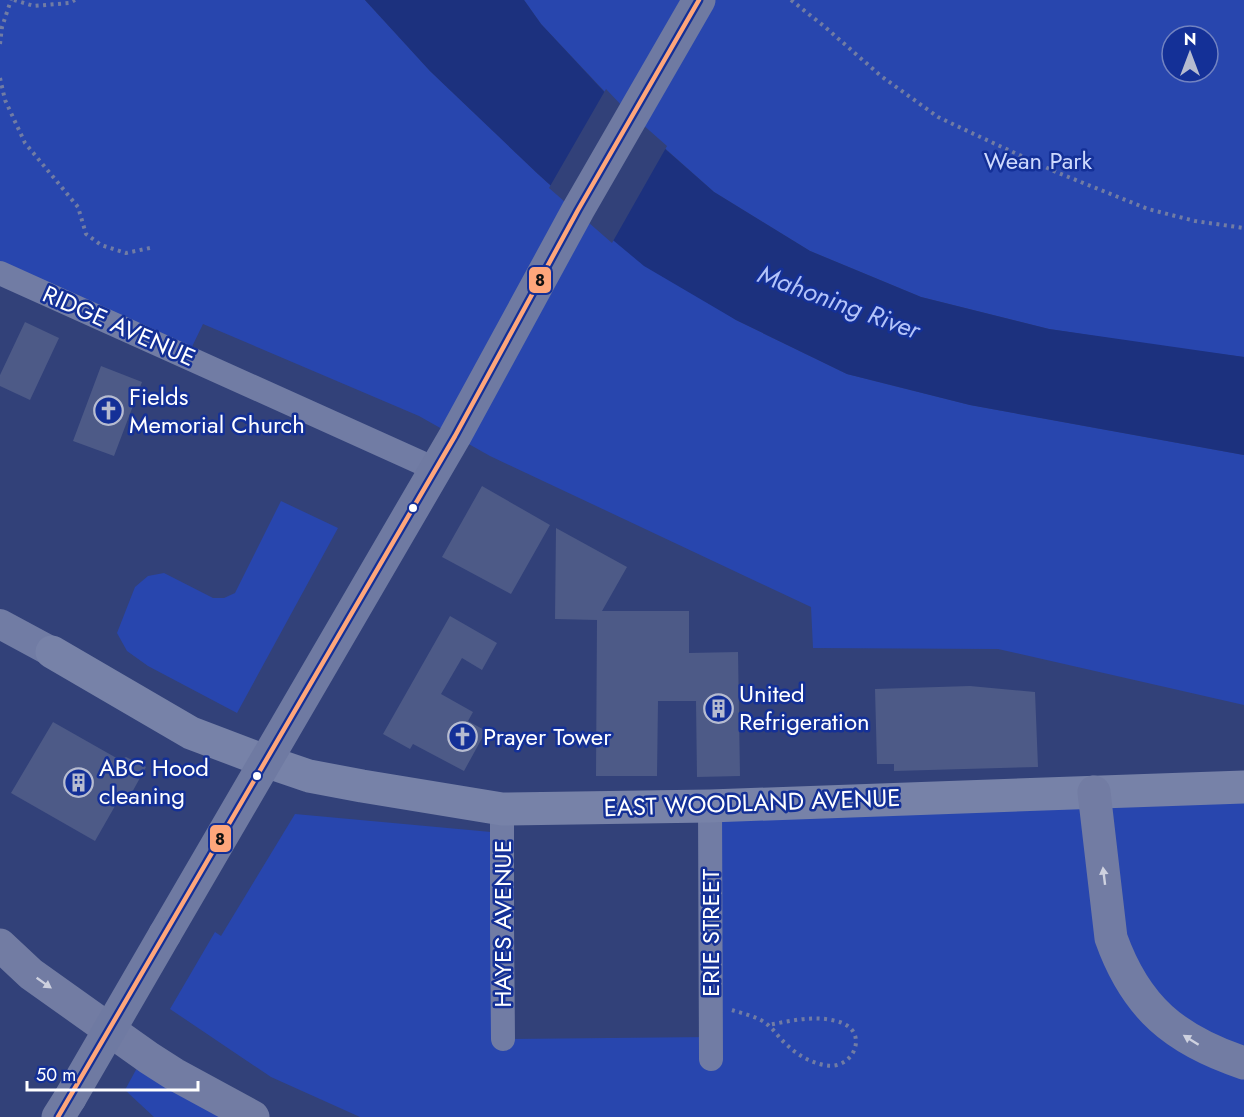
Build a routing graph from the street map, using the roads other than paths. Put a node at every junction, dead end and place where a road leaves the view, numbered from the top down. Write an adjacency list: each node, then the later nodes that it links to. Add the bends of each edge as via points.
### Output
1 (699, 0): 3 (main road)
2 (0, 273): 3 (street, RIDGE AVENUE)
3 (435, 469): 6 (main road)
4 (0, 624): 5 (street)
5 (52, 652): 6 (main road, EAST WOODLAND AVENUE, via 191,734)
6 (265, 761): 10 (main road, EAST WOODLAND AVENUE, via 309,776); 15 (main road, bridge)
7 (1244, 787): 8 (main road, EAST WOODLAND AVENUE)
8 (1094, 792): 9 (main road, EAST WOODLAND AVENUE); 14 (highway, one-way to 8, via 1203,1047 1173,1029 1131,983 1111,938)
9 (710, 806): 10 (main road, EAST WOODLAND AVENUE); 13 (street, ERIE STREET)
10 (502, 809): 12 (street, HAYES AVENUE)
11 (0, 945): 16 (highway, one-way to 16, via 31,974 149,1058)
12 (503, 1039)
13 (711, 1059)
14 (1244, 1063)
15 (64, 1107)
16 (253, 1117)

